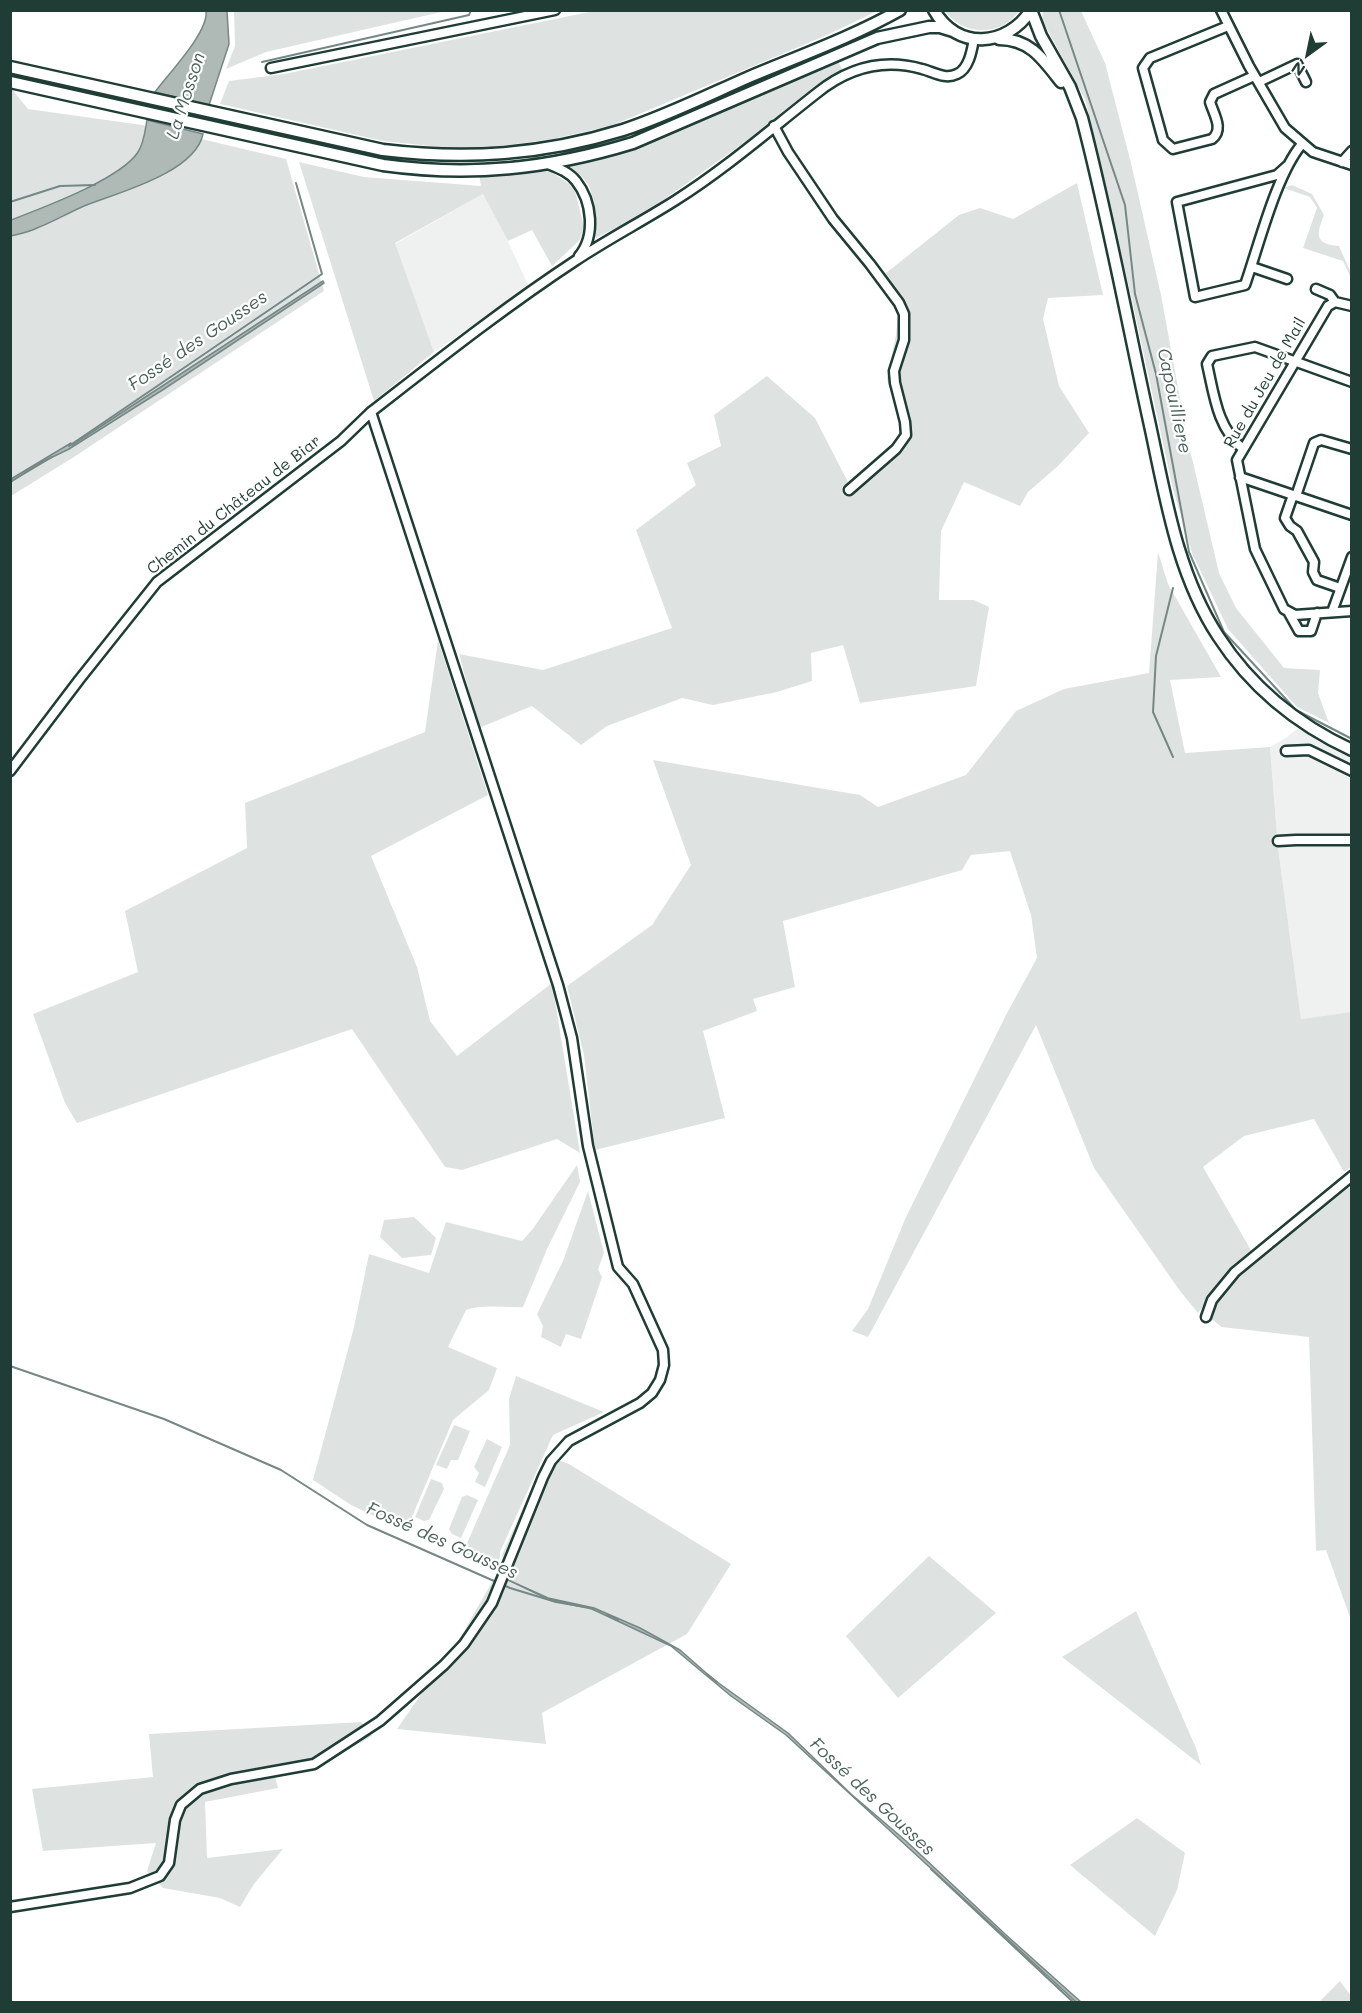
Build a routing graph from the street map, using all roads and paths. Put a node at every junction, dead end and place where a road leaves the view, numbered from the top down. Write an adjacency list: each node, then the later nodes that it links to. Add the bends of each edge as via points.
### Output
1 (555, 10): 11 (street)
2 (900, 10): 10 (main road, via 625,129 522,153 459,156 383,150)
3 (934, 10): 7 (main road)
4 (1031, 10): 9 (main road, via 1015,29); 15 (main road)
5 (1221, 10): 6 (street)
6 (1228, 26): 12 (street); 12 (street, via 1146,62 1143,68 1163,140 1173,149 1212,139 1219,129 1211,98)
7 (953, 31): 8 (main road); 20 (main road, via 928,27 878,38 633,143)
8 (974, 39): 9 (main road); 16 (street, Chemin du Château de Biar, via 972,52 956,75 943,76 892,64 866,67 823,88)
9 (992, 39): 15 (main road, via 1021,42 1038,52)
10 (10, 67)
11 (271, 68)
12 (1257, 79): 14 (street, via 1297,64); 17 (street, via 1285,128)
13 (10, 82): 20 (main road, via 416,170 508,170)
14 (1306, 82)
15 (1076, 104): 46 (main road, via 1090,147 1162,480 1192,585 1218,636 1255,683 1282,709)
16 (774, 126): 24 (street, Chemin du Château de Biar, via 678,199); 37 (street, via 832,219 870,264 904,314 903,340 894,371 906,435 896,449)
17 (1302, 144): 19 (street); 22 (street)
18 (1352, 151): 19 (street)
19 (1342, 162): 21 (street)
20 (548, 164): 23 (street, via 569,174 584,197 589,215)
21 (1352, 165)
22 (1287, 166): 26 (street); 26 (street, via 1277,175 1177,202 1195,297 1245,285)
23 (587, 243): 24 (street); 25 (street)
24 (603, 244): 25 (street, Chemin du Château de Biar)
25 (575, 261): 33 (street, Chemin du Château de Biar)
26 (1252, 267): 27 (street)
27 (1287, 279)
28 (1316, 289): 29 (street, via 1330,295)
29 (1331, 304): 30 (street); 31 (street, Rue du Jeu de Mail)
30 (1352, 306)
31 (1295, 362): 32 (street); 34 (street, Rue du Jeu de Mail); 34 (street, via 1255,347 1212,356 1207,364 1218,414)
32 (1352, 382)
33 (371, 412): 48 (street, Chemin du Château de Biar, via 341,441 157,582); 54 (street, via 558,985 572,1038 588,1146 618,1267 633,1284 663,1350 664,1365 652,1393 640,1403 559,1450 543,1477 492,1603 464,1644 380,1721 314,1764 231,1779 200,1789 181,1805 169,1863 160,1876 130,1888)
34 (1244, 449): 36 (street, Rue du Jeu de Mail, via 1237,460)
35 (1352, 449): 38 (street, via 1321,440 1314,443)
36 (1240, 477): 38 (street); 44 (street, Rue du Jeu de Mail, via 1255,549)
37 (849, 490)
38 (1295, 496): 39 (street); 41 (street, via 1286,518 1314,562 1312,572 1317,580)
39 (1352, 515)
40 (1352, 557): 41 (street)
41 (1340, 588): 43 (street)
42 (1352, 611): 43 (street)
43 (1332, 612): 45 (street)
44 (1289, 613): 45 (street); 45 (street, Rue du Jeu de Mail, via 1299,631 1311,631)
45 (1317, 614)
46 (1352, 750)
47 (1286, 751): 49 (street, via 1310,750)
48 (10, 771)
49 (1352, 771)
50 (1352, 840): 51 (street)
51 (1278, 841)
52 (1352, 1176): 53 (street, via 1235,1272 1212,1300)
53 (1206, 1317)
54 (10, 1907)

